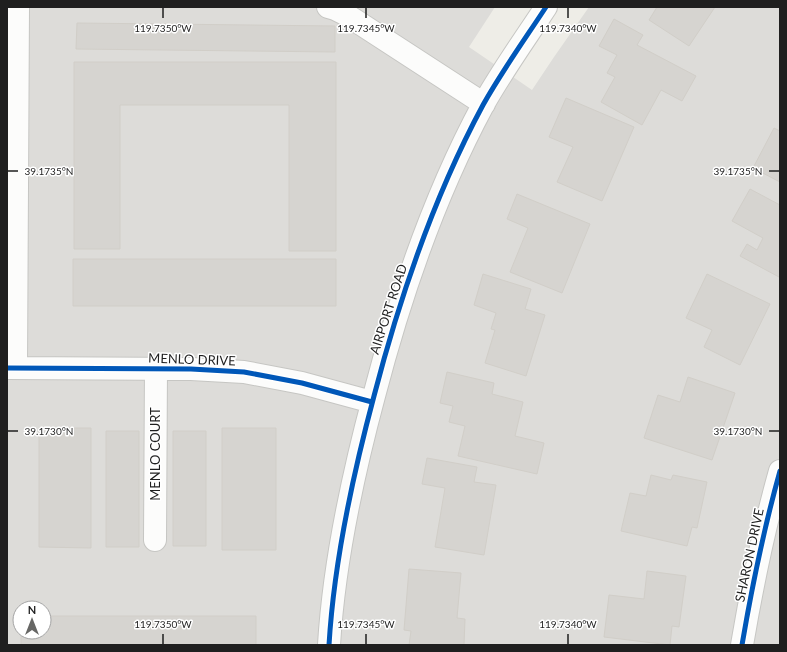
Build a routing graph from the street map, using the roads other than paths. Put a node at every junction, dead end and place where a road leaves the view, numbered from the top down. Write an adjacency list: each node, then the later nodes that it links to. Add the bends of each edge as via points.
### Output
1 (18, 7): 5 (street)
2 (328, 7): 4 (street, via 347,15)
3 (546, 7): 4 (street, AIRPORT ROAD)
4 (484, 104): 7 (street, AIRPORT ROAD, via 441,196 416,258 386,349)
5 (12, 368): 6 (street, MENLO DRIVE)
6 (156, 368): 7 (street, MENLO DRIVE, via 258,374); 9 (street, MENLO COURT)
7 (372, 402): 10 (street, AIRPORT ROAD, via 340,544)
8 (780, 471): 11 (street, SHARON DRIVE, via 765,528)
9 (155, 540)
10 (329, 645)
11 (742, 645)

